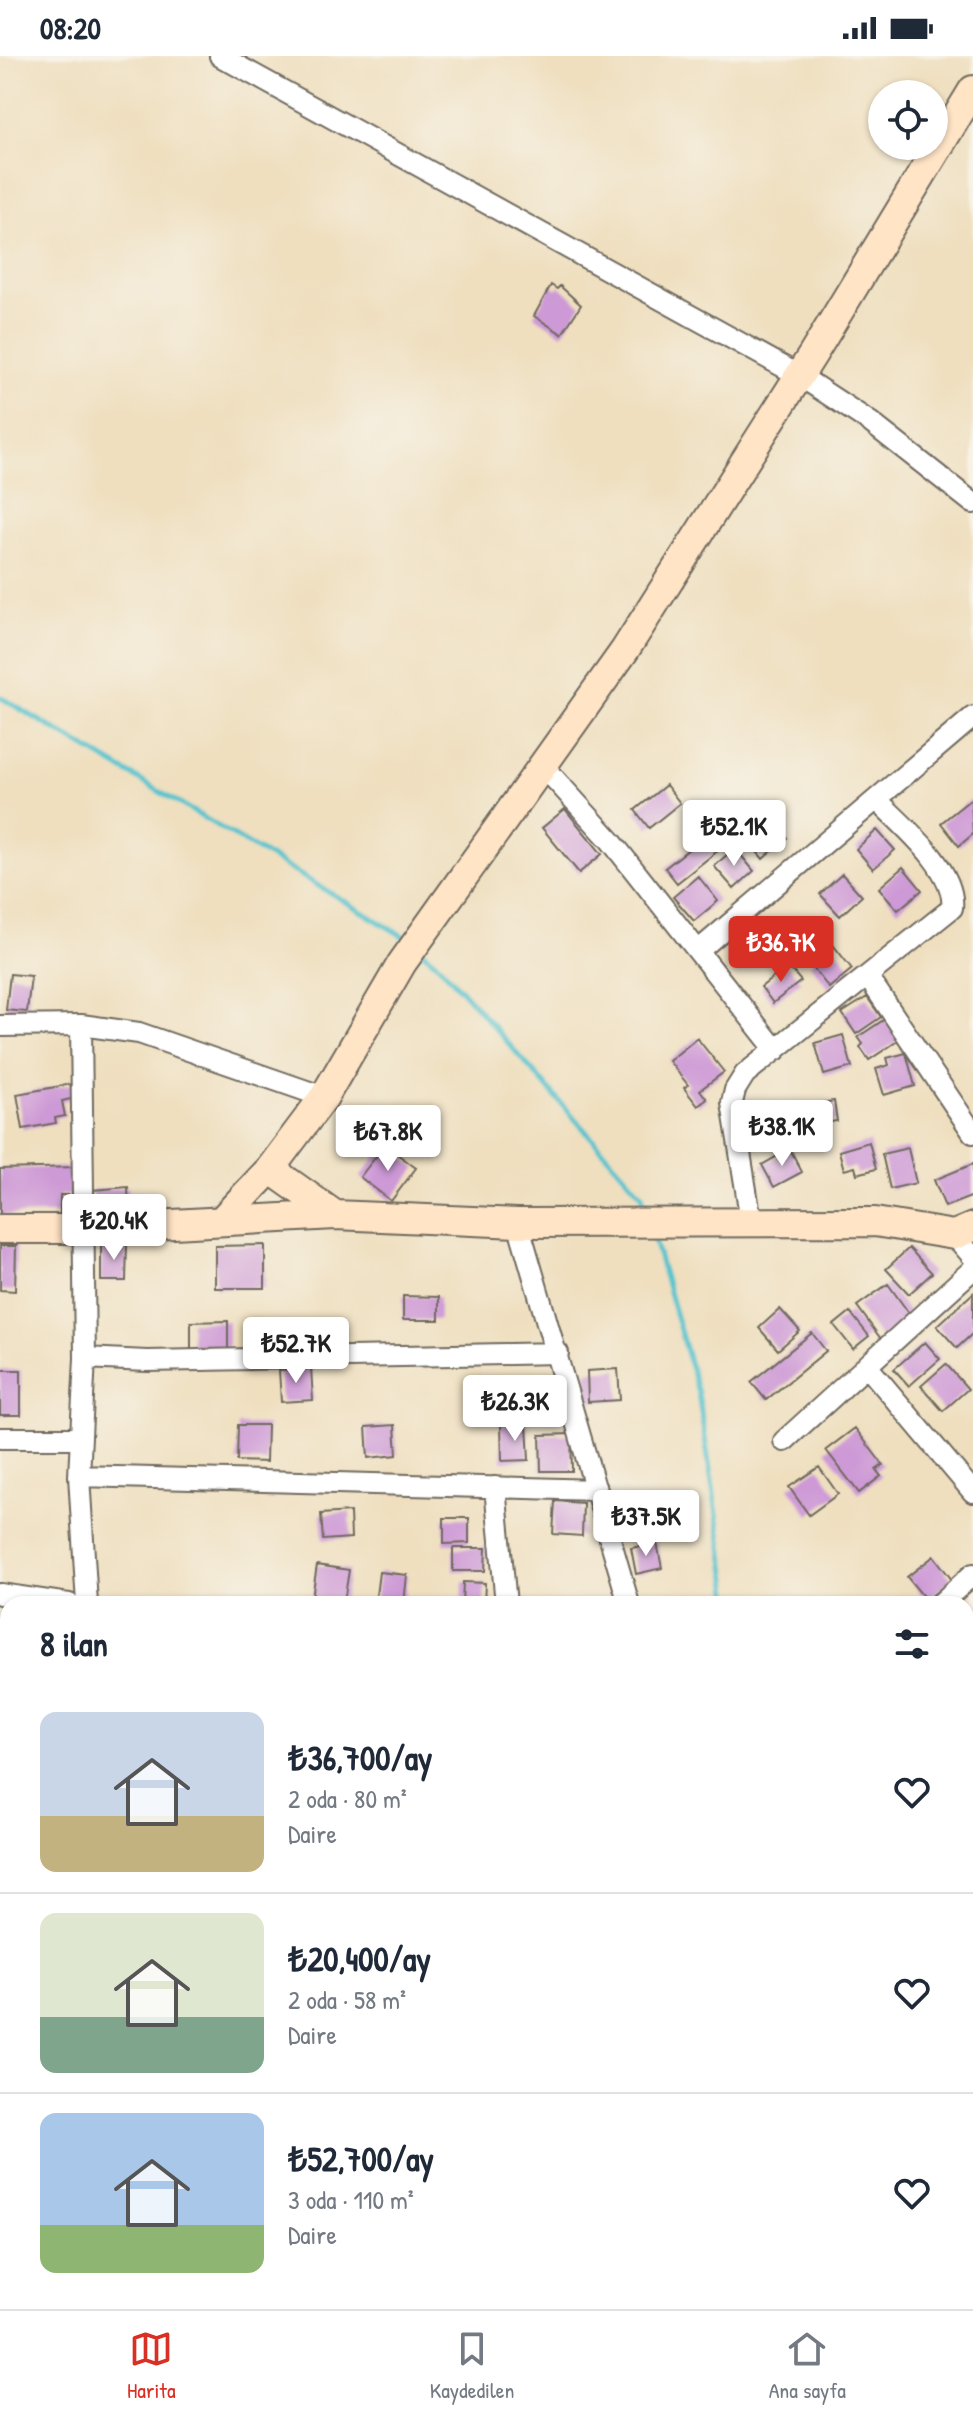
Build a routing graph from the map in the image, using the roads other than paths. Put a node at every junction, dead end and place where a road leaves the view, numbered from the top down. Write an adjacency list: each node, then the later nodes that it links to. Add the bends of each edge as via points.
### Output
1 (220, 56): 3 (street)
2 (973, 90): 3 (street)
3 (800, 376): 4 (street, via 870,422); 6 (street, via 625,650)
4 (973, 503)
5 (973, 717): 7 (street)
6 (543, 766): 8 (street); 13 (street, via 402,963)
7 (877, 800): 8 (street); 9 (street, via 950,882 953,903)
8 (698, 951): 12 (street)
9 (868, 977): 12 (street); 14 (street)
10 (81, 1025): 11 (street); 13 (street, via 139,1033); 21 (street)
11 (0, 1026)
12 (776, 1050): 18 (street, via 745,1074 732,1103)
13 (324, 1097): 15 (street)
14 (973, 1133)
15 (270, 1169): 16 (street); 17 (street)
16 (335, 1215): 17 (street); 19 (street)
17 (222, 1220): 21 (street)
18 (751, 1221): 19 (street); 22 (street, via 875,1222)
19 (518, 1223): 25 (street)
20 (0, 1229): 21 (street)
21 (83, 1229): 26 (street)
22 (964, 1231): 23 (street)
23 (973, 1257)
24 (973, 1269): 27 (street)
25 (558, 1353): 26 (street); 33 (street)
26 (85, 1358): 29 (street)
27 (867, 1366): 30 (street); 34 (street)
28 (0, 1438): 29 (street)
29 (79, 1438): 31 (street)
30 (784, 1441)
31 (79, 1476): 32 (street); 36 (street)
32 (495, 1487): 33 (street); 37 (street)
33 (597, 1490): 38 (street)
34 (973, 1492)
35 (973, 1574): 39 (street)
36 (86, 1596)
37 (505, 1596)
38 (627, 1596)
39 (949, 1596)

